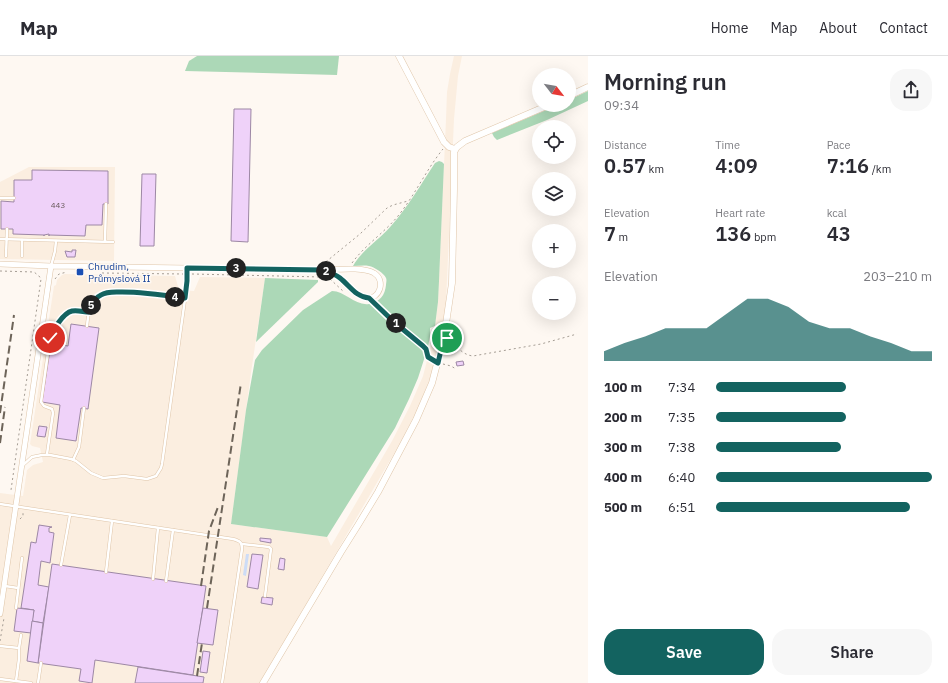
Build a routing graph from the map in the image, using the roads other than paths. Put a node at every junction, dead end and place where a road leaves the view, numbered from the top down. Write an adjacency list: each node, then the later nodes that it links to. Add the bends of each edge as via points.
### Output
1 (399, 56): 5 (street, via 446,145)
2 (588, 87): 3 (street)
3 (576, 93)
4 (532, 112): 5 (street, via 465,140)
5 (455, 149): 58 (street, via 452,283 440,364 419,413 378,492)
6 (0, 198): 7 (lane)
7 (14, 198)
8 (106, 204): 14 (lane)
9 (7, 229): 11 (lane)
10 (0, 239): 11 (lane)
11 (6, 239): 12 (lane); 16 (lane)
12 (22, 240): 13 (lane); 17 (lane)
13 (56, 241): 14 (lane); 19 (lane)
14 (104, 242): 15 (lane)
15 (113, 242)
16 (6, 256)
17 (22, 256)
18 (0, 264): 19 (street)
19 (51, 266): 20 (street); 28 (street)
20 (187, 268): 21 (street); 22 (lane)
21 (321, 270): 21 (street, via 367,270 378,276 380,289 376,295 365,298 358,295 339,277)
22 (185, 298): 23 (lane, via 109,292 98,296); 27 (lane, via 159,473 147,479 124,476 103,478 91,474)
23 (89, 312): 24 (lane); 26 (lane, via 69,312 54,329 50,338 41,402 52,409 53,413)
24 (87, 326)
25 (84, 408): 27 (lane, via 79,447)
26 (47, 454): 27 (lane); 28 (lane, via 32,457)
27 (73, 460)
28 (22, 467): 30 (street)
29 (0, 504): 30 (lane)
30 (16, 507): 31 (lane); 41 (street)
31 (70, 515): 32 (lane); 37 (lane)
32 (112, 521): 33 (lane); 38 (lane)
33 (158, 528): 34 (lane); 39 (lane)
34 (173, 530): 35 (lane, via 233,539); 40 (lane)
35 (242, 544): 43 (lane, via 271,549); 57 (lane)
36 (22, 558): 42 (lane)
37 (62, 565)
38 (106, 572)
39 (153, 579)
40 (166, 581)
41 (4, 586): 42 (lane); 45 (street)
42 (18, 588): 44 (lane)
43 (265, 596)
44 (16, 608)
45 (0, 614)
46 (21, 635): 48 (lane)
47 (0, 646): 48 (lane)
48 (19, 648): 52 (lane)
49 (41, 663): 56 (lane)
50 (0, 679): 51 (lane)
51 (4, 679): 52 (lane); 53 (lane)
52 (16, 681): 54 (lane)
53 (3, 683)
54 (26, 683): 55 (lane)
55 (31, 683)
56 (38, 683)
57 (222, 683)
58 (263, 683)

